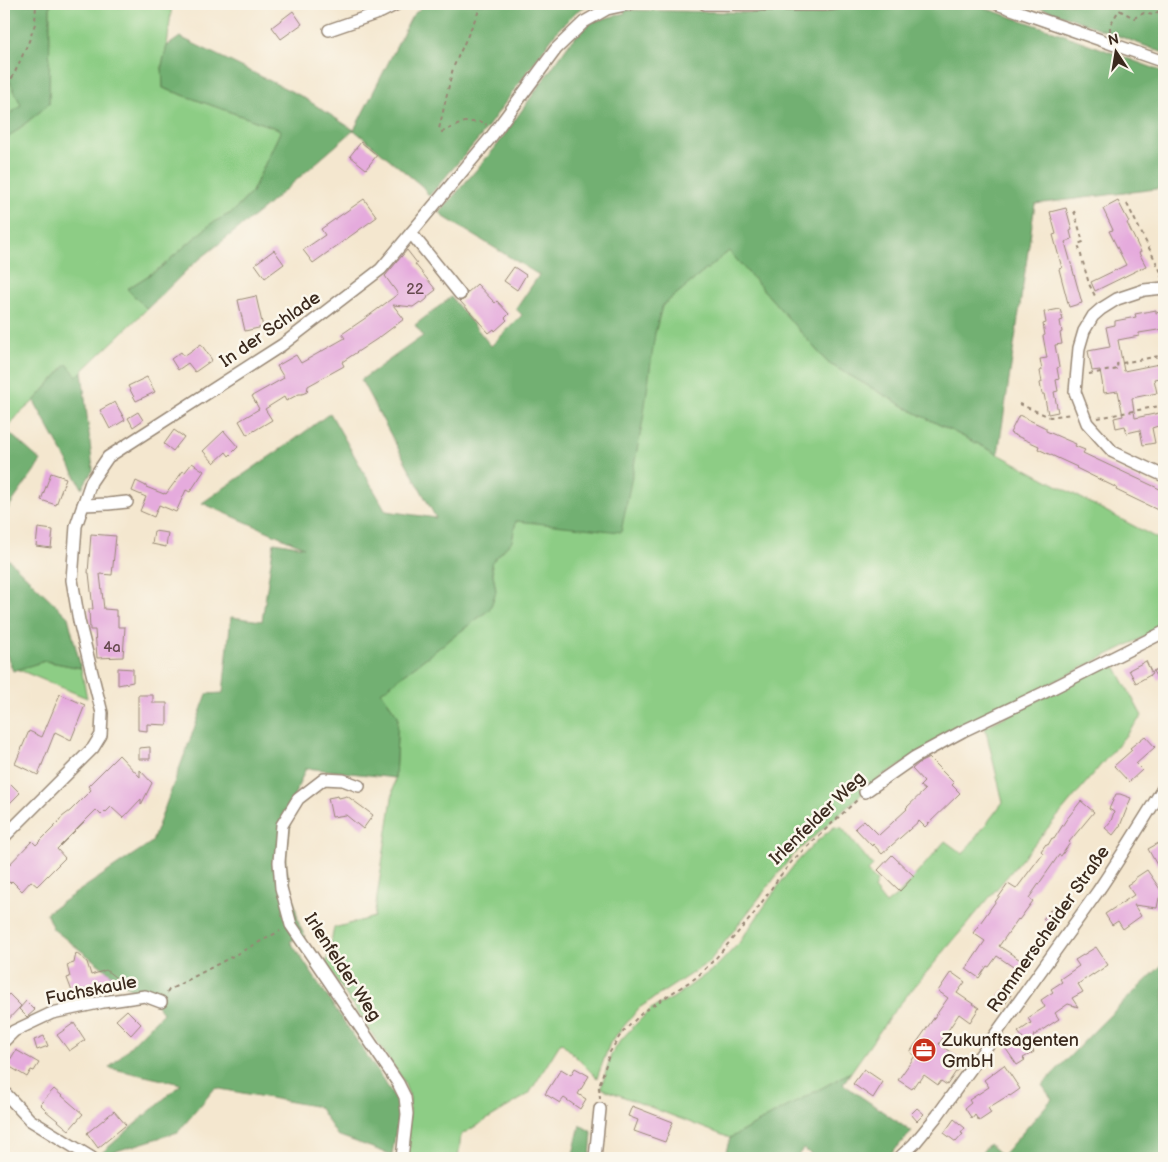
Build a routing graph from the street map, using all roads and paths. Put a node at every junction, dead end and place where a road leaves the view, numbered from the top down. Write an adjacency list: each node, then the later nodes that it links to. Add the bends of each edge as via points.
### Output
1 (36, 4): 13 (path, via 36,24)
2 (397, 4): 10 (street)
3 (482, 4): 14 (path, via 453,68 439,129 442,132 464,122 485,122)
4 (630, 4): 14 (street, In der Schlade, via 607,9 584,22 556,49)
5 (706, 4): 6 (street)
6 (768, 4): 7 (street)
7 (836, 4)
8 (997, 4): 11 (street)
9 (1164, 8): 11 (path, via 1153,15 1144,13 1134,18 1120,10 1110,25)
10 (329, 30)
11 (1111, 43): 12 (street)
12 (1164, 62)
13 (4, 93)
14 (491, 137): 17 (street, In der Schlade)
15 (1127, 204): 18 (path, via 1161,272)
16 (1074, 211): 20 (path, via 1083,242 1078,244 1088,284)
17 (411, 233): 19 (street); 28 (street, In der Schlade, via 381,269 282,345 108,457 91,482)
18 (1163, 288): 20 (street, via 1144,290)
19 (460, 294)
20 (1101, 308): 22 (street, via 1084,331)
21 (1164, 355): 22 (path)
22 (1077, 376): 25 (street, via 1075,392)
23 (1019, 404): 25 (path, via 1050,417)
24 (1164, 405): 25 (path)
25 (1084, 416): 26 (street, via 1113,452)
26 (1164, 476)
27 (127, 502): 28 (street)
28 (84, 505): 33 (street, In der Schlade, via 76,526 72,580 102,713 101,735 93,748)
29 (1164, 632): 32 (street, Irlenfelder Weg, via 963,731 915,757)
30 (359, 786): 34 (street, Irlenfelder Weg, via 343,780 324,779 298,799 282,825 281,888)
31 (1164, 787): 42 (street, Rommerscheider Straße, via 1092,899 937,1116)
32 (865, 792): 38 (path, Irlenfelder Weg, via 794,859 753,915 697,977 644,1011 622,1034 610,1052 599,1086)
33 (4, 837)
34 (291, 925): 35 (path, via 169,990); 40 (street, Irlenfelder Weg, via 398,1082 405,1097 407,1114)
35 (161, 1002): 36 (street, Fuchskaule, via 145,996 52,1012 14,1031)
36 (4, 1041)
37 (4, 1092): 39 (street, via 30,1120)
38 (600, 1108): 41 (street)
39 (92, 1158)
40 (402, 1158)
41 (595, 1158)
42 (900, 1158)

